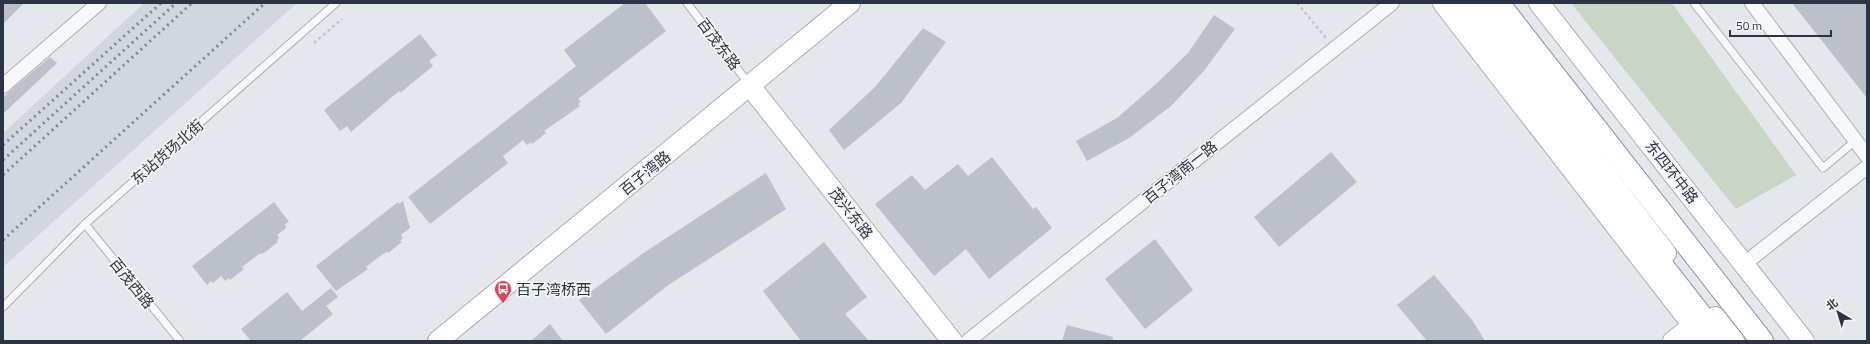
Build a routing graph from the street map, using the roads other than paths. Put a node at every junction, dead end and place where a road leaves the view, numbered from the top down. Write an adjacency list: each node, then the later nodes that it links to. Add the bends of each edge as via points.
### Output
1 (99, 3): 14 (street)
2 (336, 3): 19 (lane, 东站货场北街)
3 (687, 3): 15 (lane, 百茂东路)
4 (850, 3): 15 (main road, 百子湾路)
5 (1392, 3): 26 (street, 百子湾南一路)
6 (1443, 3): 22 (main road)
7 (1457, 3): 29 (highway)
8 (1474, 3): 30 (main road)
9 (1498, 3): 31 (highway)
10 (1510, 3): 32 (main road, 东四环中路)
11 (1539, 3): 20 (main road, 东四环中路)
12 (1694, 3): 16 (lane, via 1823,168)
13 (1752, 3): 16 (street)
14 (3, 86)
15 (750, 86): 24 (main road, 百子湾路); 25 (main road, 茂兴东路)
16 (1856, 141): 17 (street)
17 (1867, 156)
18 (1867, 167): 20 (street)
19 (85, 224): 21 (lane, 东站货场北街); 23 (lane, 百茂西路)
20 (1744, 264): 33 (main road, 东四环中路)
21 (3, 307)
22 (1692, 326): 27 (main road); 28 (main road)
23 (180, 341)
24 (438, 341)
25 (952, 341)
26 (968, 341)
27 (1673, 341)
28 (1705, 341)
29 (1721, 341)
30 (1734, 341)
31 (1762, 341)
32 (1773, 341)
33 (1804, 341)

